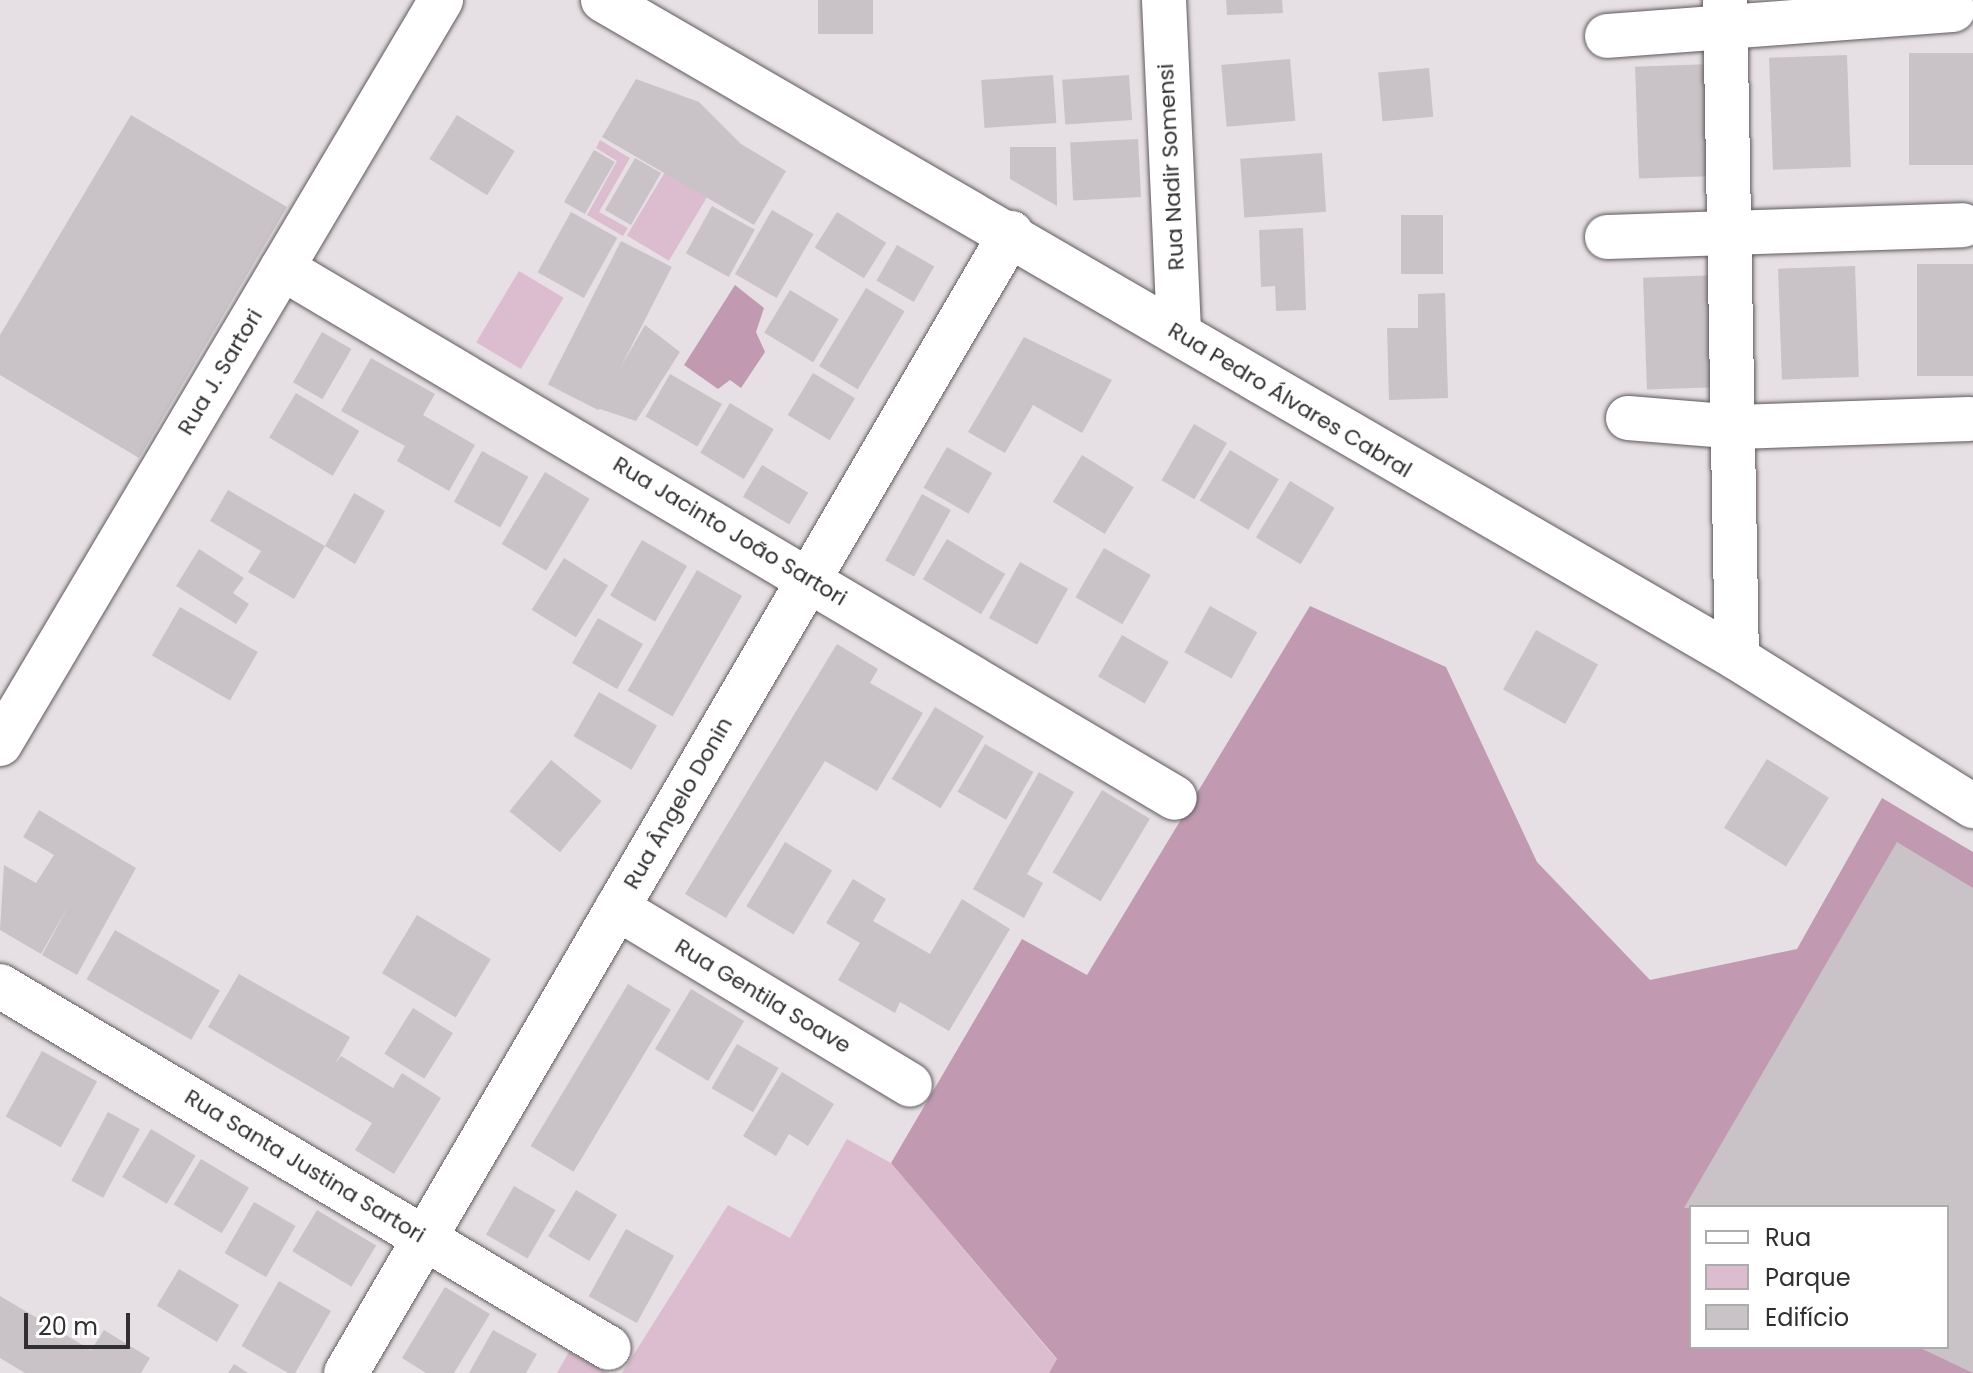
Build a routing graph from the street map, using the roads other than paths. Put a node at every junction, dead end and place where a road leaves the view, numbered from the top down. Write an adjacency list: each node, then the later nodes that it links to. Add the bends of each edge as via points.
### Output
1 (441, 0): 12 (street, Rua J. Sartori)
2 (603, 0): 5 (street, Rua Pedro Álvares Cabral)
3 (1164, 0): 13 (street, Rua Nadir Somensi)
4 (1953, 10): 6 (street)
5 (643, 13): 10 (street, Rua Pedro Álvares Cabral)
6 (1725, 13): 7 (street); 9 (street)
7 (1607, 36)
8 (1963, 225): 9 (street)
9 (1725, 232): 11 (street); 16 (street)
10 (1011, 233): 13 (street, Rua Pedro Álvares Cabral); 17 (street, Rua Ângelo Donin)
11 (1607, 237)
12 (282, 268): 17 (street, Rua Jacinto João Sartori); 19 (street, Rua J. Sartori)
13 (1179, 333): 18 (street, Rua Pedro Álvares Cabral)
14 (1628, 418): 16 (street)
15 (1969, 419): 16 (street)
16 (1737, 427): 18 (street)
17 (810, 578): 20 (street, Rua Jacinto João Sartori); 22 (street, Rua Ângelo Donin)
18 (1737, 658): 21 (street, Rua Pedro Álvares Cabral)
19 (0, 744)
20 (1175, 798)
21 (1973, 806)
22 (617, 908): 24 (street, Rua Gentila Soave); 25 (street, Rua Ângelo Donin)
23 (0, 986): 25 (street, Rua Santa Justina Sartori)
24 (910, 1085)
25 (425, 1238): 26 (street, Rua Santa Justina Sartori); 27 (street, Rua Ângelo Donin)
26 (609, 1348)
27 (346, 1373)

